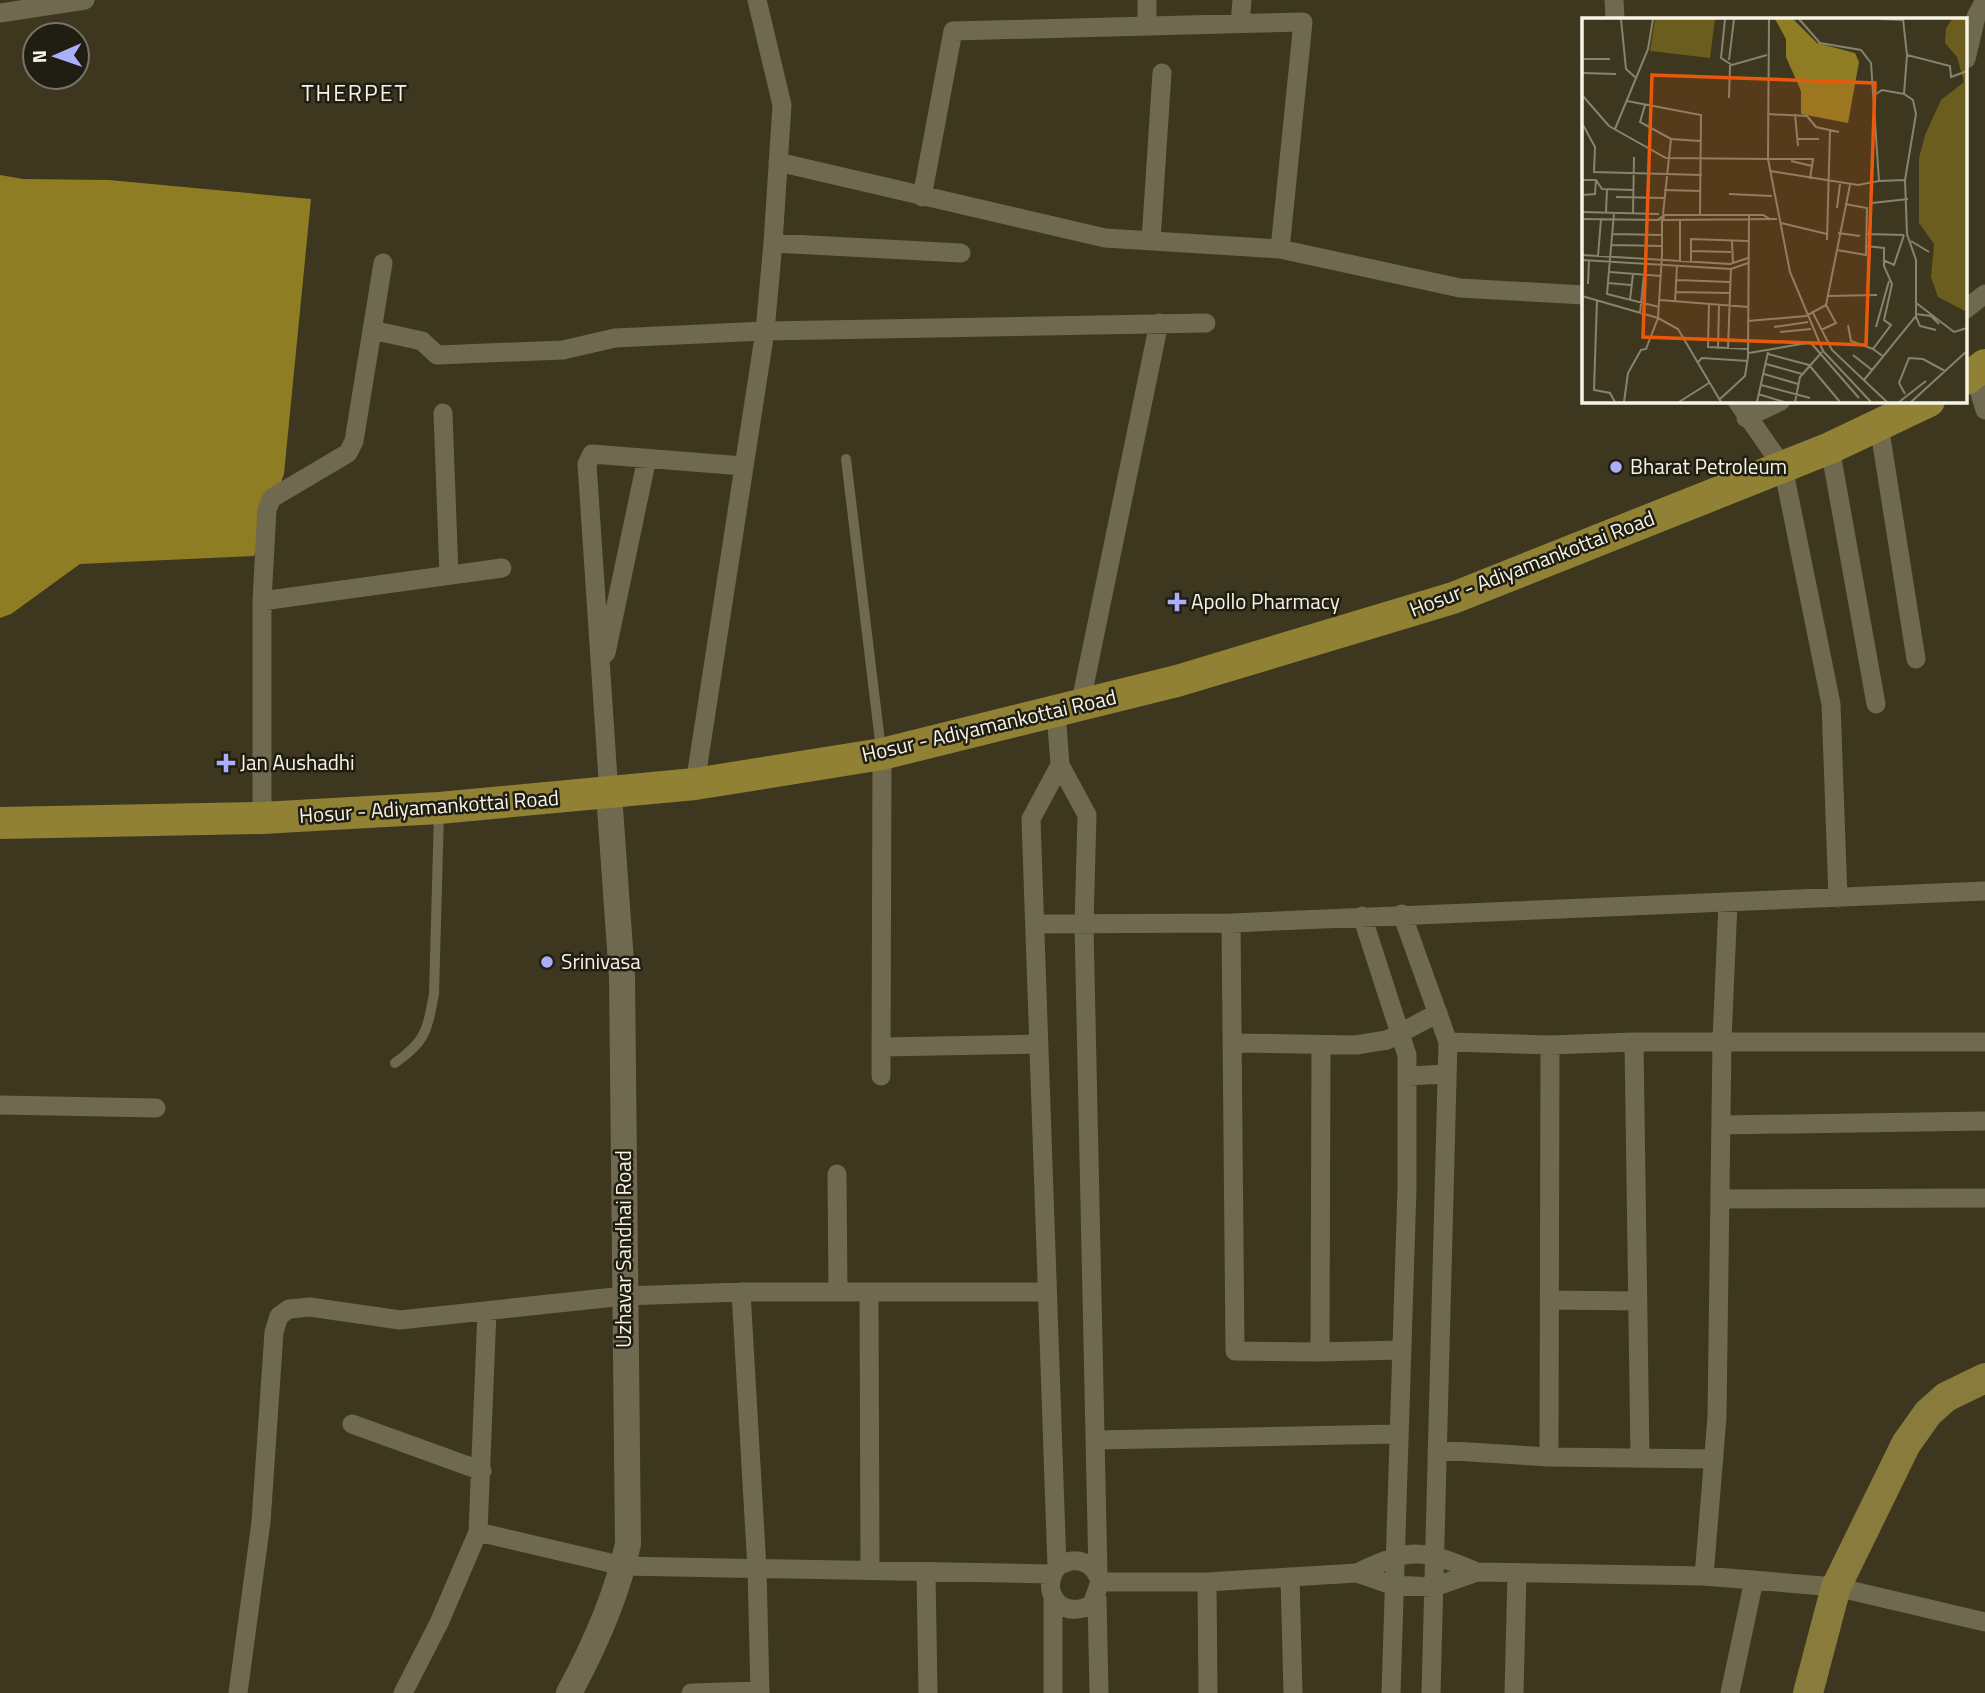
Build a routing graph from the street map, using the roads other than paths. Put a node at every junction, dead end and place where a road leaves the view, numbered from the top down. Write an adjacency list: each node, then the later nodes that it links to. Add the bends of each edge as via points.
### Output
1 (85, 0): 7 (street)
2 (757, 0): 13 (street, via 782,105)
3 (1147, 0): 10 (street)
4 (1242, 0): 9 (street)
5 (1614, 0): 8 (street)
6 (1985, 0): 11 (street)
7 (0, 13)
8 (1615, 18)
9 (1240, 24): 10 (street); 17 (street, via 1303,22)
10 (1147, 26): 14 (street, via 953,31)
11 (1968, 51)
12 (1162, 73): 15 (street)
13 (778, 162): 14 (street); 16 (street)
14 (922, 197): 15 (street, via 1105,238)
15 (1151, 240): 17 (street)
16 (773, 243): 18 (street); 26 (street)
17 (1280, 249): 21 (street, via 1460,288)
18 (961, 253)
19 (383, 263): 25 (street)
20 (1985, 294): 22 (street)
21 (1582, 295)
22 (1968, 307)
23 (1159, 323): 24 (street); 26 (street); 45 (street)
24 (1206, 323)
25 (372, 330): 26 (street, via 422,341 437,355 564,350 615,338); 41 (street, via 354,441 348,453 272,498 267,509)
26 (765, 331): 37 (street)
27 (1975, 372): 31 (street)
28 (1777, 402): 30 (street)
29 (1927, 402): 33 (highway, Hosur - Adiyamankottai Road)
30 (1742, 409): 38 (street)
31 (1985, 411)
32 (443, 413): 40 (street)
33 (1878, 425): 34 (highway, Hosur - Adiyamankottai Road); 42 (street)
34 (1830, 448): 38 (highway, Hosur - Adiyamankottai Road); 44 (street)
35 (647, 458): 37 (street); 43 (street); 43 (street, via 601,453 592,454 587,464)
36 (846, 459): 46 (lane)
37 (743, 466): 48 (street)
38 (1783, 467): 45 (highway, Hosur - Adiyamankottai Road, via 1452,598); 54 (street, via 1831,704)
39 (502, 568): 40 (street)
40 (449, 575): 41 (street)
41 (262, 601): 51 (street)
42 (1916, 659)
43 (600, 678): 49 (street)
44 (1876, 704)
45 (1068, 709): 46 (highway, Hosur - Adiyamankottai Road); 47 (street)
46 (882, 754): 48 (highway, Hosur - Adiyamankottai Road); 71 (street)
47 (1060, 765): 59 (street, via 1031,819); 60 (street, via 1087,816)
48 (695, 783): 49 (highway, Hosur - Adiyamankottai Road)
49 (609, 794): 50 (highway, Hosur - Adiyamankottai Road); 87 (main road, Uzhavar Sandhai Road, via 622,977)
50 (439, 808): 51 (highway, Hosur - Adiyamankottai Road); 72 (lane, via 434,994 429,1023 418,1046)
51 (262, 818): 52 (highway, Hosur - Adiyamankottai Road)
52 (0, 824)
53 (1985, 891): 54 (street)
54 (1838, 898): 55 (street)
55 (1728, 903): 56 (street); 63 (street)
56 (1402, 915): 57 (street); 61 (street)
57 (1362, 916): 58 (street); 62 (street)
58 (1231, 923): 60 (street); 67 (street)
59 (1035, 924): 60 (street); 68 (street)
60 (1084, 925): 96 (street)
61 (1438, 1013): 62 (street); 64 (street)
62 (1402, 1032): 70 (street, via 1387,1040); 75 (street)
63 (1722, 1040): 65 (street); 66 (street); 79 (street)
64 (1448, 1042): 69 (street); 73 (street)
65 (1634, 1042): 69 (street); 89 (street)
66 (1985, 1042)
67 (1234, 1043): 70 (street); 92 (street, via 1235,1351)
68 (1038, 1044): 71 (street); 86 (street)
69 (1550, 1045): 88 (street)
70 (1321, 1046): 92 (street)
71 (881, 1047): 74 (street)
72 (395, 1063)
73 (1447, 1074): 75 (street); 97 (street)
74 (881, 1076)
75 (1407, 1076): 91 (street)
76 (0, 1105): 77 (street)
77 (156, 1108)
78 (1985, 1121): 79 (street)
79 (1721, 1125): 82 (street)
80 (837, 1174): 84 (street)
81 (1985, 1198): 82 (street)
82 (1721, 1199): 100 (street)
83 (741, 1292): 84 (street); 87 (street); 106 (street)
84 (838, 1292): 85 (street)
85 (869, 1292): 86 (street); 107 (street)
86 (1046, 1292): 108 (street)
87 (624, 1296): 90 (street); 105 (main road, Uzhavar Sandhai Road, via 628,1544)
88 (1549, 1300): 89 (street); 98 (street)
89 (1638, 1301): 99 (street)
90 (487, 1311): 101 (street); 124 (street, via 400,1320 310,1307 289,1309 279,1316 274,1332 261,1522)
91 (1401, 1350): 92 (street); 95 (street)
92 (1320, 1352)
93 (1985, 1378): 120 (main road, via 1946,1397 1914,1431)
94 (352, 1424): 101 (street)
95 (1398, 1434): 96 (street); 103 (street)
96 (1096, 1440): 117 (street)
97 (1437, 1450): 98 (street); 104 (street)
98 (1549, 1457): 99 (street)
99 (1640, 1458): 100 (street)
100 (1714, 1459): 113 (street)
101 (482, 1471): 102 (street)
102 (478, 1532): 105 (street); 125 (street)
103 (1394, 1555): 104 (street); 111 (street); 118 (street)
104 (1435, 1555): 110 (street); 119 (street)
105 (623, 1566): 106 (street); 126 (main road, Uzhavar Sandhai Road, via 586,1663)
106 (757, 1569): 107 (street); 123 (street)
107 (870, 1569): 109 (street)
108 (1054, 1571): 109 (street); 117 (street, via 1064,1562 1079,1560); 121 (street, via 1049,1583)
109 (926, 1572): 128 (street)
110 (1477, 1572): 112 (street); 119 (street)
111 (1357, 1573): 114 (street); 118 (street)
112 (1517, 1573): 113 (street); 135 (street)
113 (1704, 1576): 115 (street)
114 (1290, 1577): 116 (street); 132 (street)
115 (1754, 1580): 120 (street); 136 (street)
116 (1207, 1582): 117 (street); 131 (street)
117 (1098, 1585): 121 (street, via 1084,1609 1076,1611); 130 (street)
118 (1392, 1585): 119 (street); 133 (street)
119 (1434, 1587): 134 (street)
120 (1836, 1587): 122 (street); 137 (main road)
121 (1053, 1600): 129 (street)
122 (1985, 1622)
123 (760, 1692): 127 (street)
124 (238, 1693)
125 (403, 1693)
126 (569, 1693)
127 (691, 1693)
128 (928, 1693)
129 (1053, 1693)
130 (1099, 1693)
131 (1208, 1693)
132 (1293, 1693)
133 (1391, 1693)
134 (1431, 1693)
135 (1514, 1693)
136 (1730, 1693)
137 (1808, 1693)

